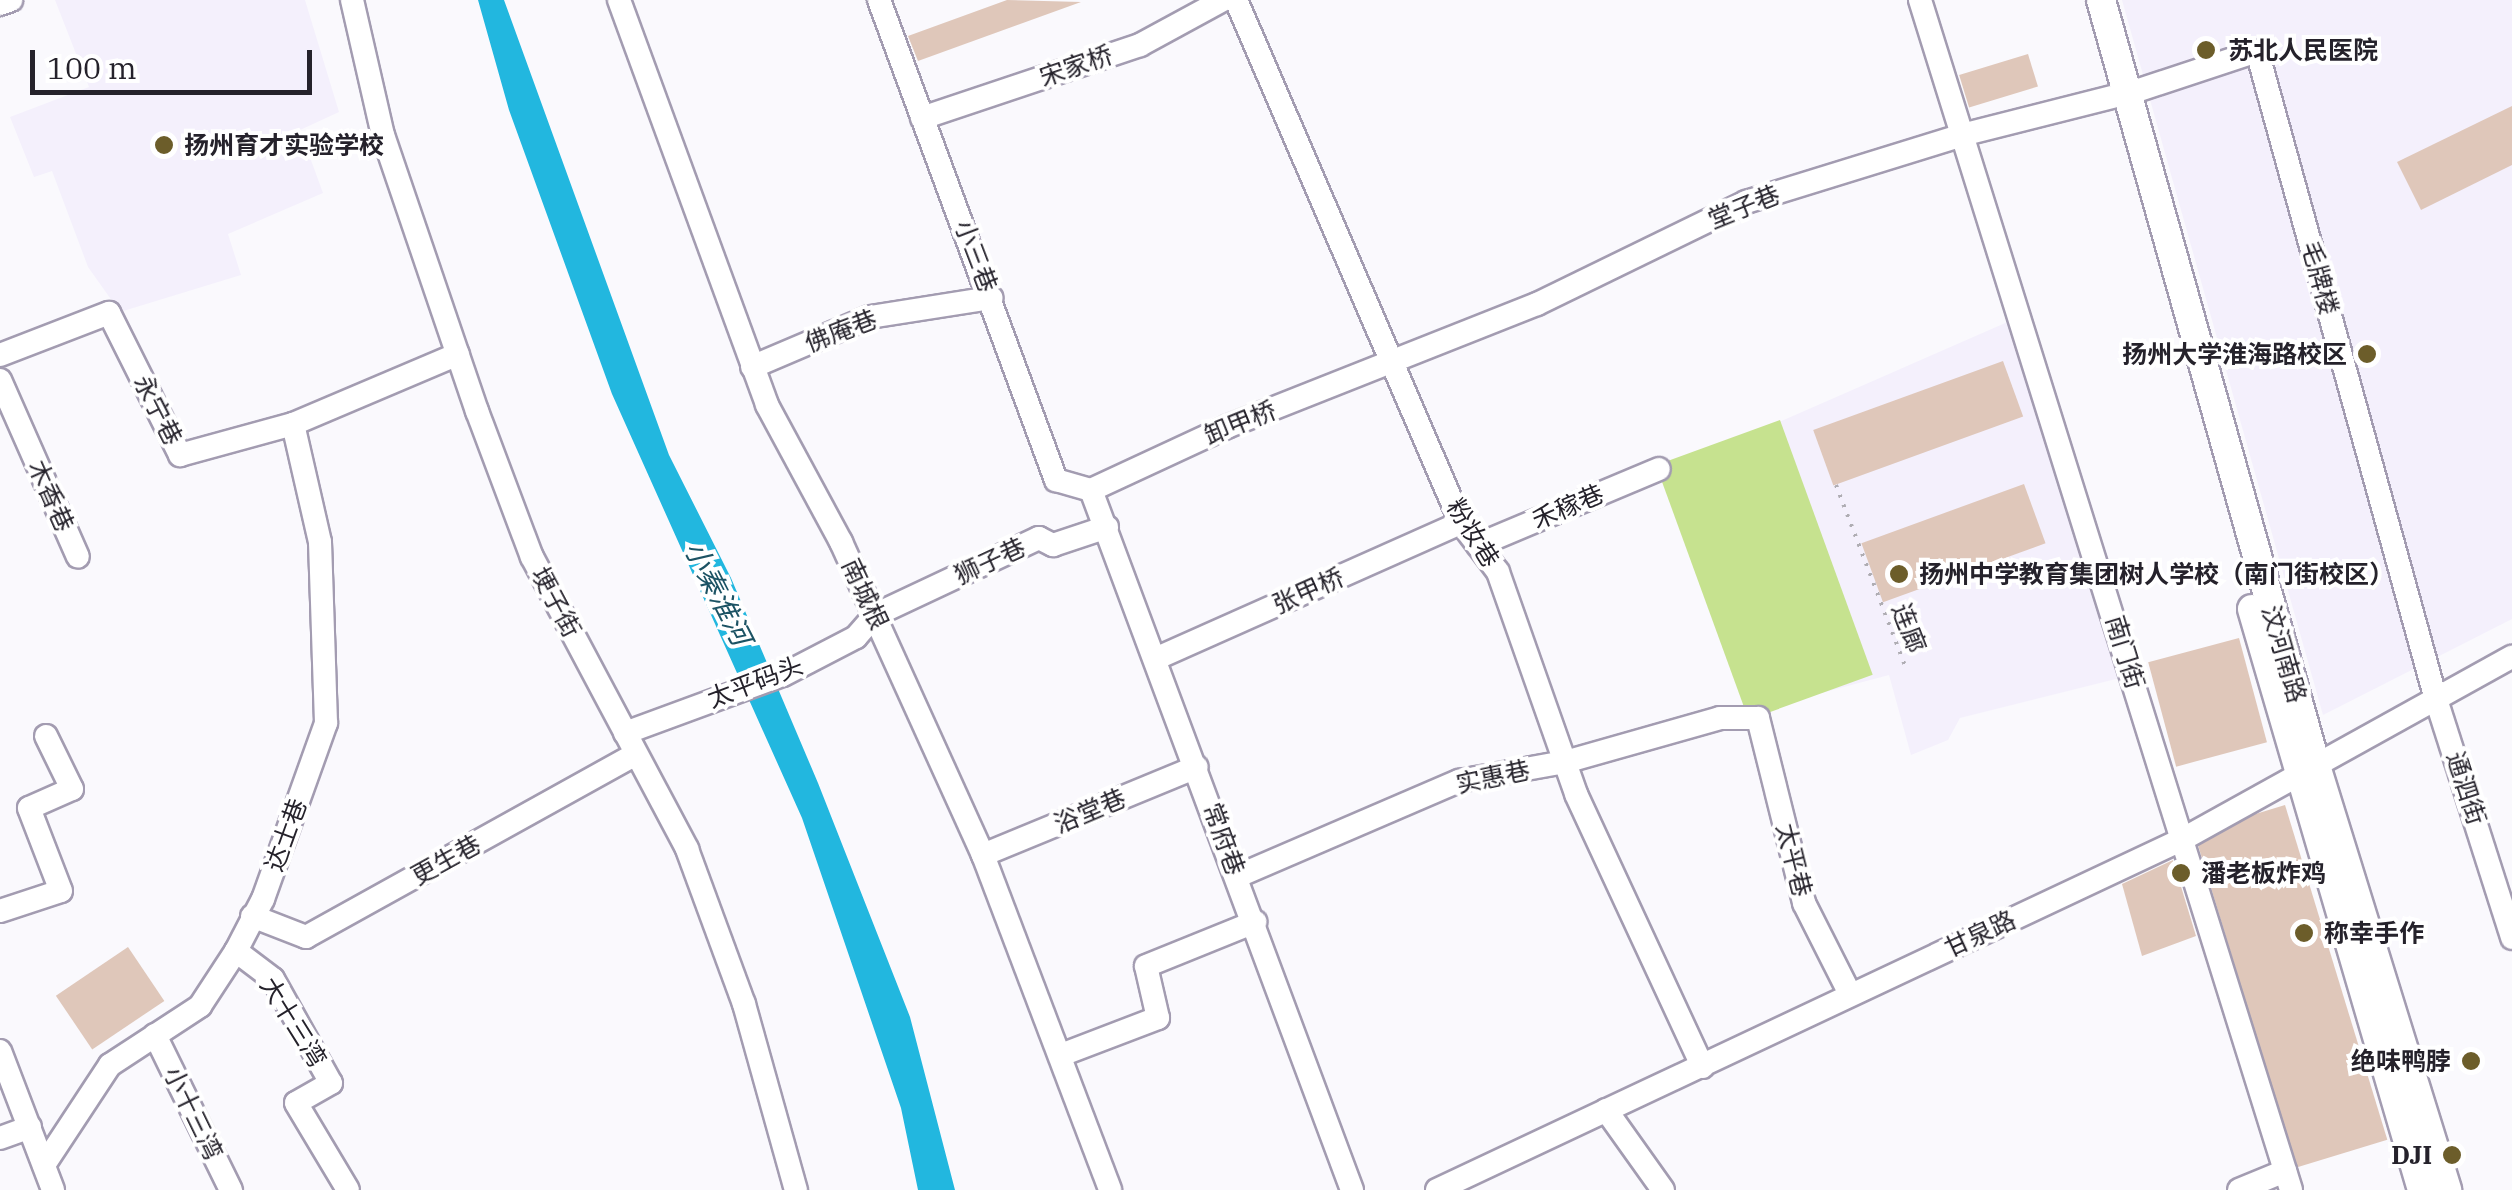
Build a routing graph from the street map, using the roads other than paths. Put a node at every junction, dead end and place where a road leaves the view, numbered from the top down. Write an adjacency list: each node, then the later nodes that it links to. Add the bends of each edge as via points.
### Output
1 (11, 0): 10 (street)
2 (352, 0): 15 (street, 埂子街, via 384,134)
3 (619, 0): 18 (street, 南城根)
4 (879, 0): 12 (street, 小三巷)
5 (1223, 0): 12 (street, 宋家桥, via 1140,45)
6 (1236, 0): 17 (street, 粉妆巷)
7 (1920, 0): 13 (street, 南门街)
8 (2084, 0): 11 (main road, 汶河南路)
9 (2100, 0): 11 (main road, 汶河南路)
10 (0, 4)
11 (2119, 95): 13 (street, 堂子巷); 30 (street, 毛牌楼, via 2257,51); 36 (main road, 汶河南路)
12 (922, 118): 14 (street, 小三巷)
13 (1962, 135): 17 (street, 堂子巷, via 1746,202); 37 (street, 南门街)
14 (992, 298): 18 (street, 佛庵巷, via 870,317); 22 (street, 小三巷, via 1056,480)
15 (458, 354): 20 (street, 永宁巷); 33 (street, 埂子街, via 532,557)
16 (0, 355): 20 (street, 永宁巷, via 108,312 180,455)
17 (1394, 366): 22 (street, 卸甲桥, via 1229,426); 23 (street, 粉妆巷)
18 (752, 367): 27 (street, 南城根)
19 (0, 380): 26 (street, 木香巷)
20 (293, 424): 41 (street, 达士巷, via 320,542 326,723)
21 (1659, 468): 25 (street, 禾稼巷)
22 (1091, 490): 24 (street, 常府巷)
23 (1461, 523): 25 (street, 粉妆巷); 29 (street, 张甲桥)
24 (1107, 527): 27 (street, 狮子巷, via 1053,546 1039,538); 29 (street, 常府巷)
25 (1478, 545): 34 (street, 粉妆巷, via 1498,572)
26 (78, 557)
27 (875, 615): 33 (street, 太平码头, via 856,637 784,676 739,687); 38 (street, 南城根)
28 (2512, 657): 30 (street, 甘泉路)
29 (1155, 659): 35 (street, 常府巷)
30 (2436, 696): 36 (street, 甘泉路); 43 (street, 通泗街)
31 (1758, 718): 34 (street, 实惠巷, via 1720,718); 45 (street, 太平巷, via 1804,903)
32 (46, 736): 40 (street, via 72,789 29,808 61,891)
33 (631, 743): 41 (street, 更生巷, via 306,937); 58 (street, 埂子街, via 686,849 744,1004)
34 (1564, 762): 39 (street, 实惠巷, via 1459,781); 49 (street, 粉妆巷)
35 (1197, 767): 38 (street, 浴堂巷); 39 (street, 常府巷)
36 (2307, 771): 37 (street, 甘泉路); 64 (main road, 汶河南路); 65 (main road, 汶河南路)
37 (2183, 839): 45 (street, 甘泉路); 54 (street, 南门街)
38 (983, 856): 48 (street, 南城根)
39 (1238, 876): 42 (street, 常府巷)
40 (0, 911)
41 (252, 916): 44 (street, 达士巷)
42 (1255, 922): 48 (street, via 1146,966 1158,1018); 60 (street, 常府巷)
43 (2512, 938)
44 (236, 951): 46 (street, 达士巷, via 200,1006); 57 (street, 大十三湾, via 273,979 331,1083 296,1103)
45 (1850, 994): 49 (street, 甘泉路)
46 (155, 1035): 53 (street, 达士巷, via 110,1065); 56 (street, 小十三湾)
47 (0, 1050): 51 (street)
48 (1060, 1055): 59 (street, 南城根)
49 (1703, 1067): 50 (street, 甘泉路)
50 (1606, 1110): 61 (street, 甘泉路); 62 (street)
51 (30, 1126): 52 (street); 53 (street)
52 (0, 1138)
53 (44, 1165): 55 (street)
54 (2288, 1180): 63 (street)
55 (53, 1190)
56 (231, 1190)
57 (348, 1190)
58 (796, 1190)
59 (1110, 1190)
60 (1352, 1190)
61 (1437, 1190)
62 (1663, 1190)
63 (2240, 1190)
64 (2422, 1190)
65 (2447, 1190)

